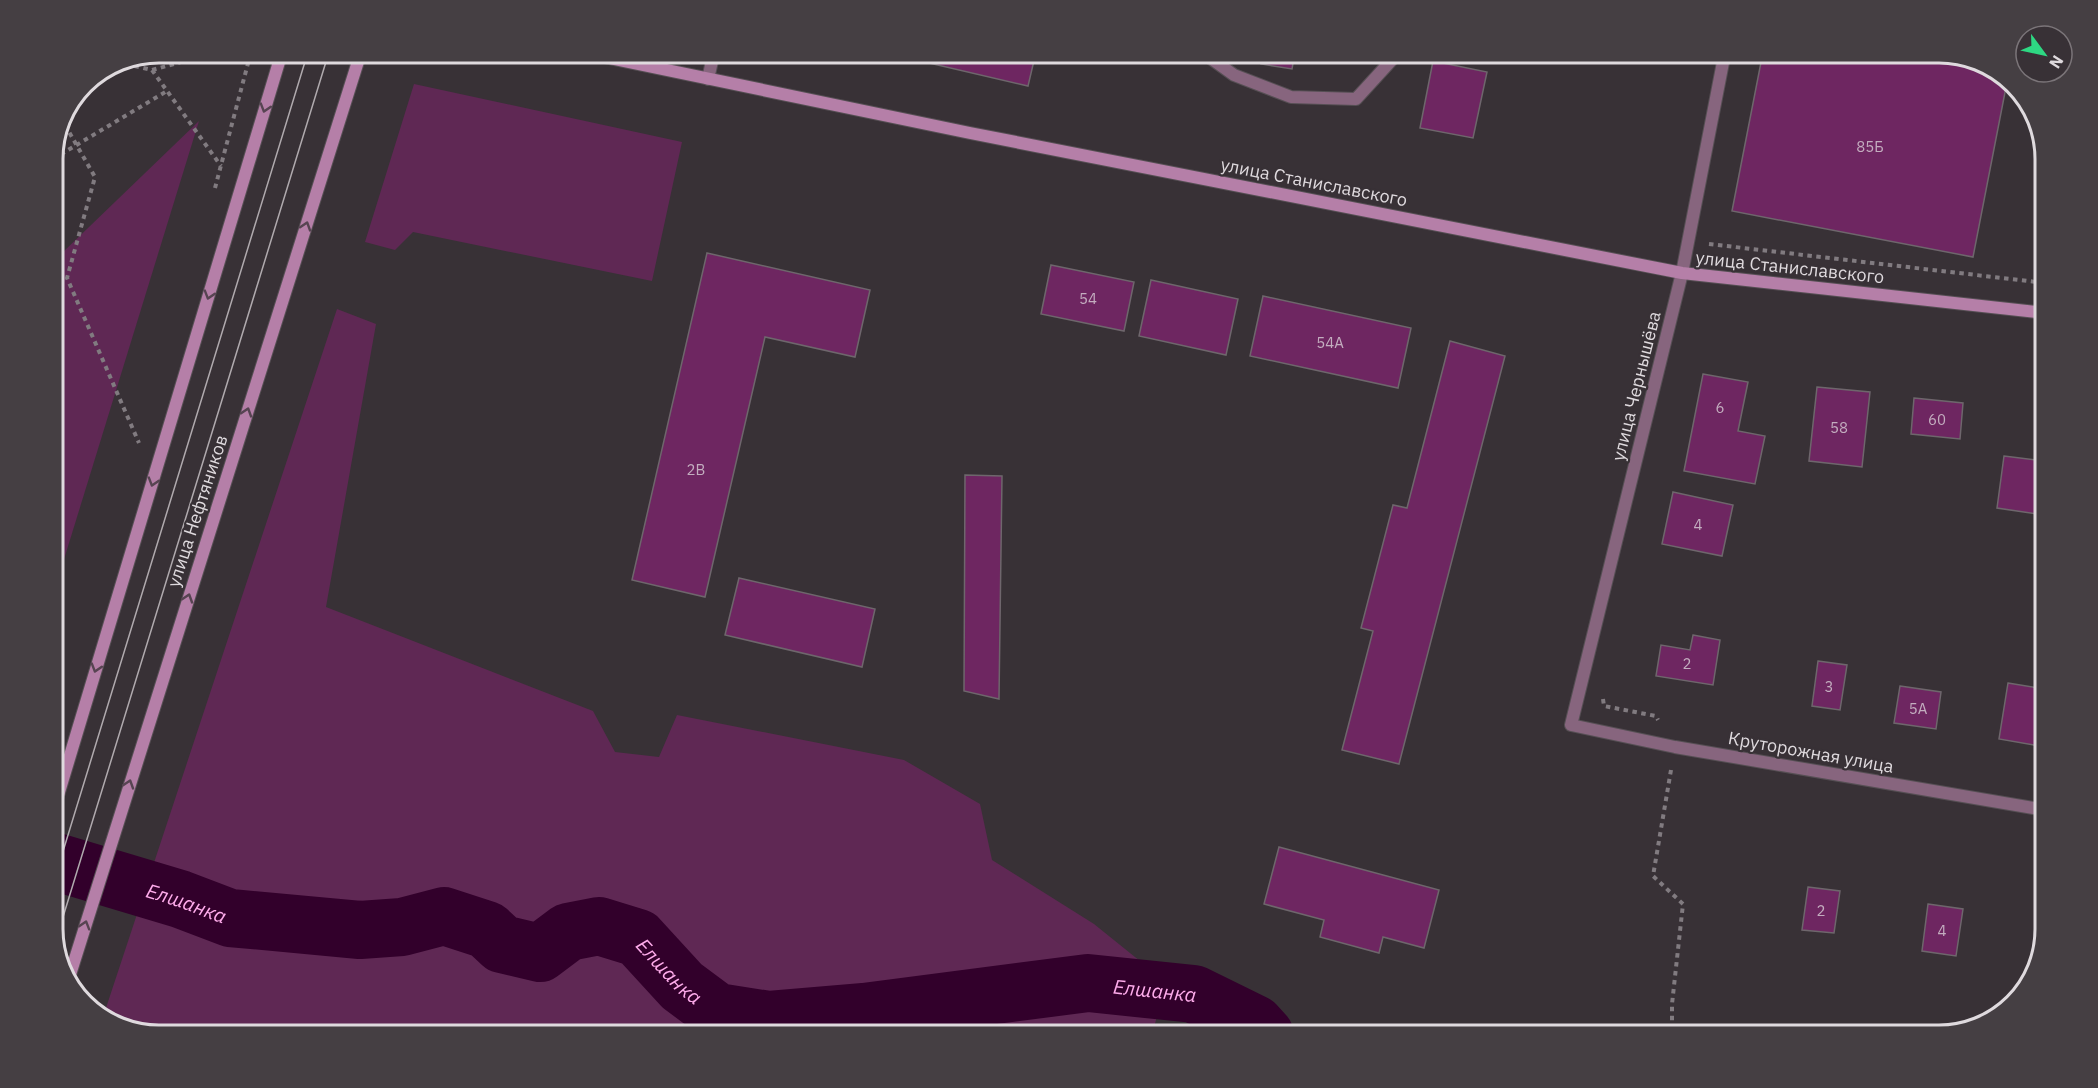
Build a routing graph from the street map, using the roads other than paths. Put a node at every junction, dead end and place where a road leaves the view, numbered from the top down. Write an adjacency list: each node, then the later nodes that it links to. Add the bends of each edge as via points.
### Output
1 (279, 63): 12 (main road, one-way to 12)
2 (358, 63): 14 (main road, улица Нефтяников, one-way to 2)
3 (632, 63): 8 (main road, улица Станиславского)
4 (712, 63): 8 (street)
5 (1217, 63): 6 (street, via 1233,75 1291,97 1356,99)
6 (1389, 63)
7 (1723, 63): 9 (street, улица Чернышёва)
8 (708, 79): 9 (main road, улица Станиславского)
9 (1682, 273): 10 (main road, улица Станиславского); 11 (street, улица Чернышёва)
10 (2035, 312)
11 (1571, 725): 13 (street, Круторожная улица, via 1675,747)
12 (63, 779)
13 (2035, 808)
14 (72, 969)

